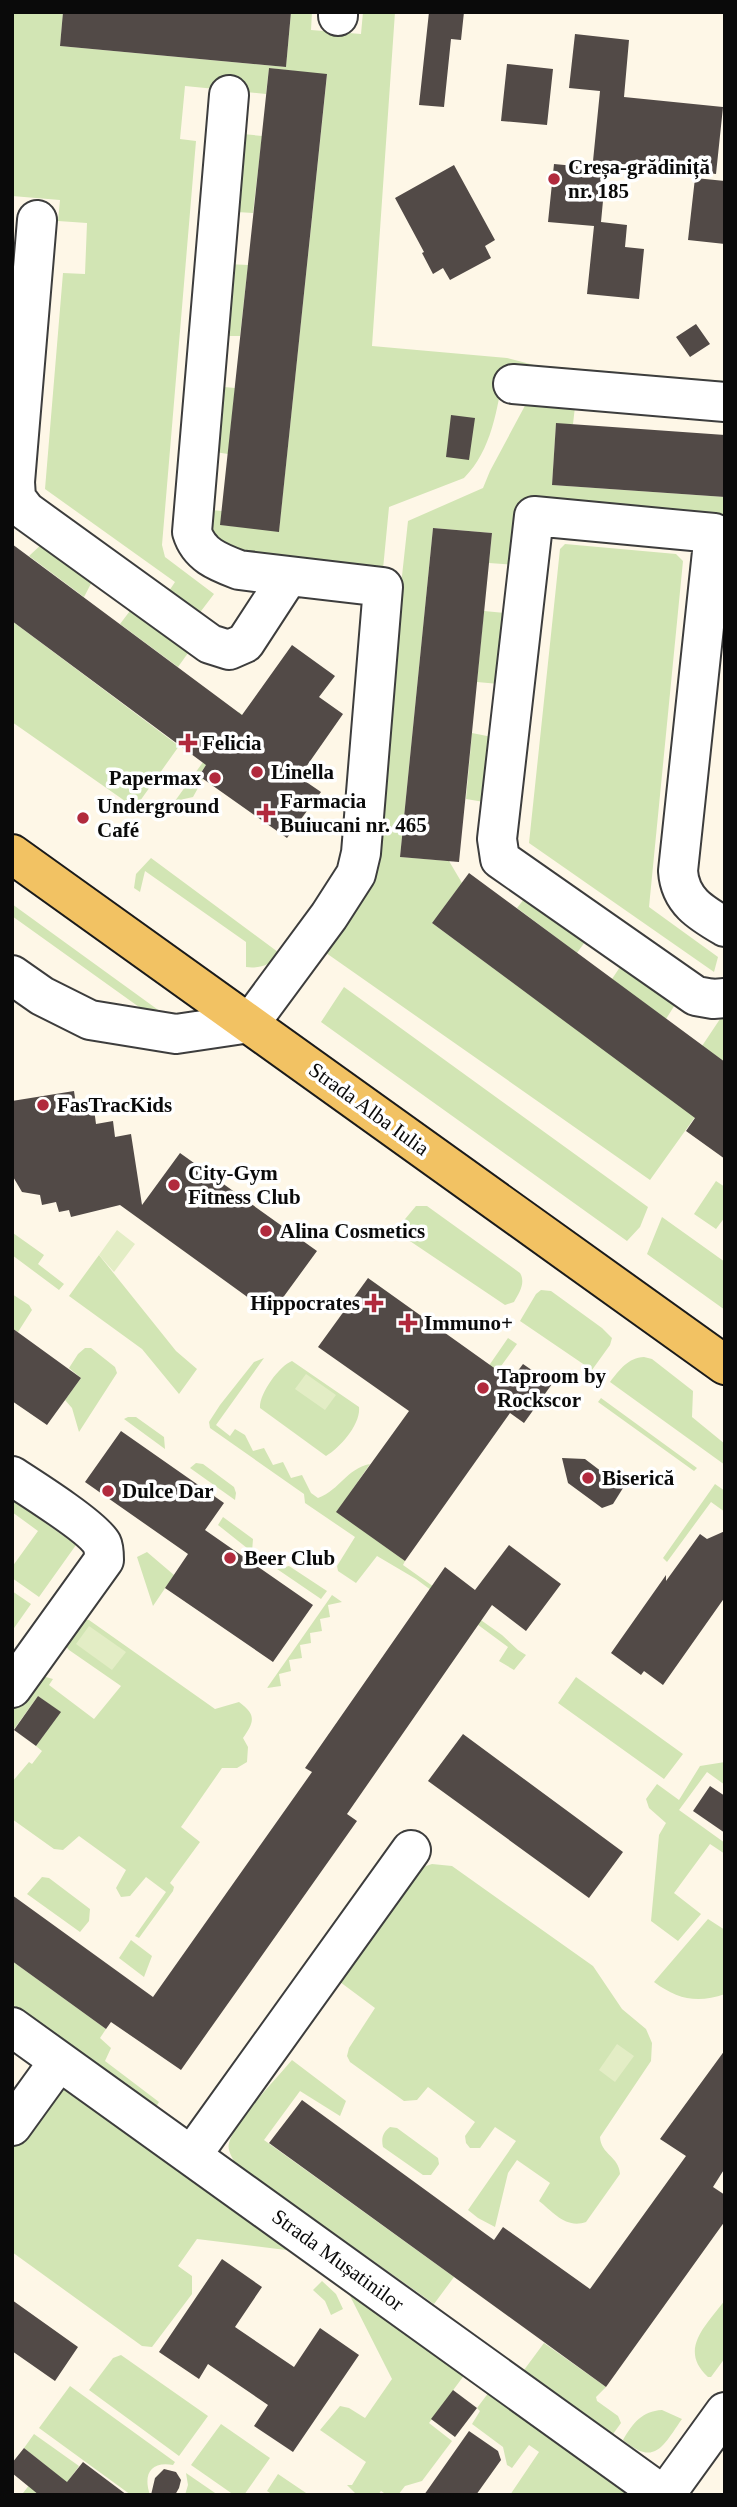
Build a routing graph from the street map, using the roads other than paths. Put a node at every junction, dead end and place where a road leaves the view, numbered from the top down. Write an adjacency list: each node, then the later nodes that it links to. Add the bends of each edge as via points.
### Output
1 (229, 95): 5 (street, via 192,531 196,544 219,562)
2 (37, 220): 5 (street, via 16,498 26,511 211,644 229,650 245,643)
3 (513, 384): 4 (street)
4 (725, 402)
5 (288, 578): 10 (street, via 383,587 361,853 356,874 329,916)
6 (12, 854): 10 (main road, Strada Alba Iulia)
7 (725, 927): 9 (street, via 683,894 678,871 714,533 534,516 497,839 500,859 696,996)
8 (12, 975): 10 (street, via 90,1020 176,1034)
9 (725, 998)
10 (250, 1023): 11 (main road, Strada Alba Iulia)
11 (725, 1366)
12 (12, 1476): 13 (street, via 95,1535 102,1544 104,1560)
13 (12, 1688)
14 (411, 1850): 18 (street)
15 (12, 2027): 16 (street, Strada Mușatinilor)
16 (59, 2061): 17 (street); 18 (street, Strada Mușatinilor)
17 (12, 2126)
18 (192, 2155): 20 (street, Strada Mușatinilor)
19 (725, 2412): 20 (street)
20 (664, 2495)

